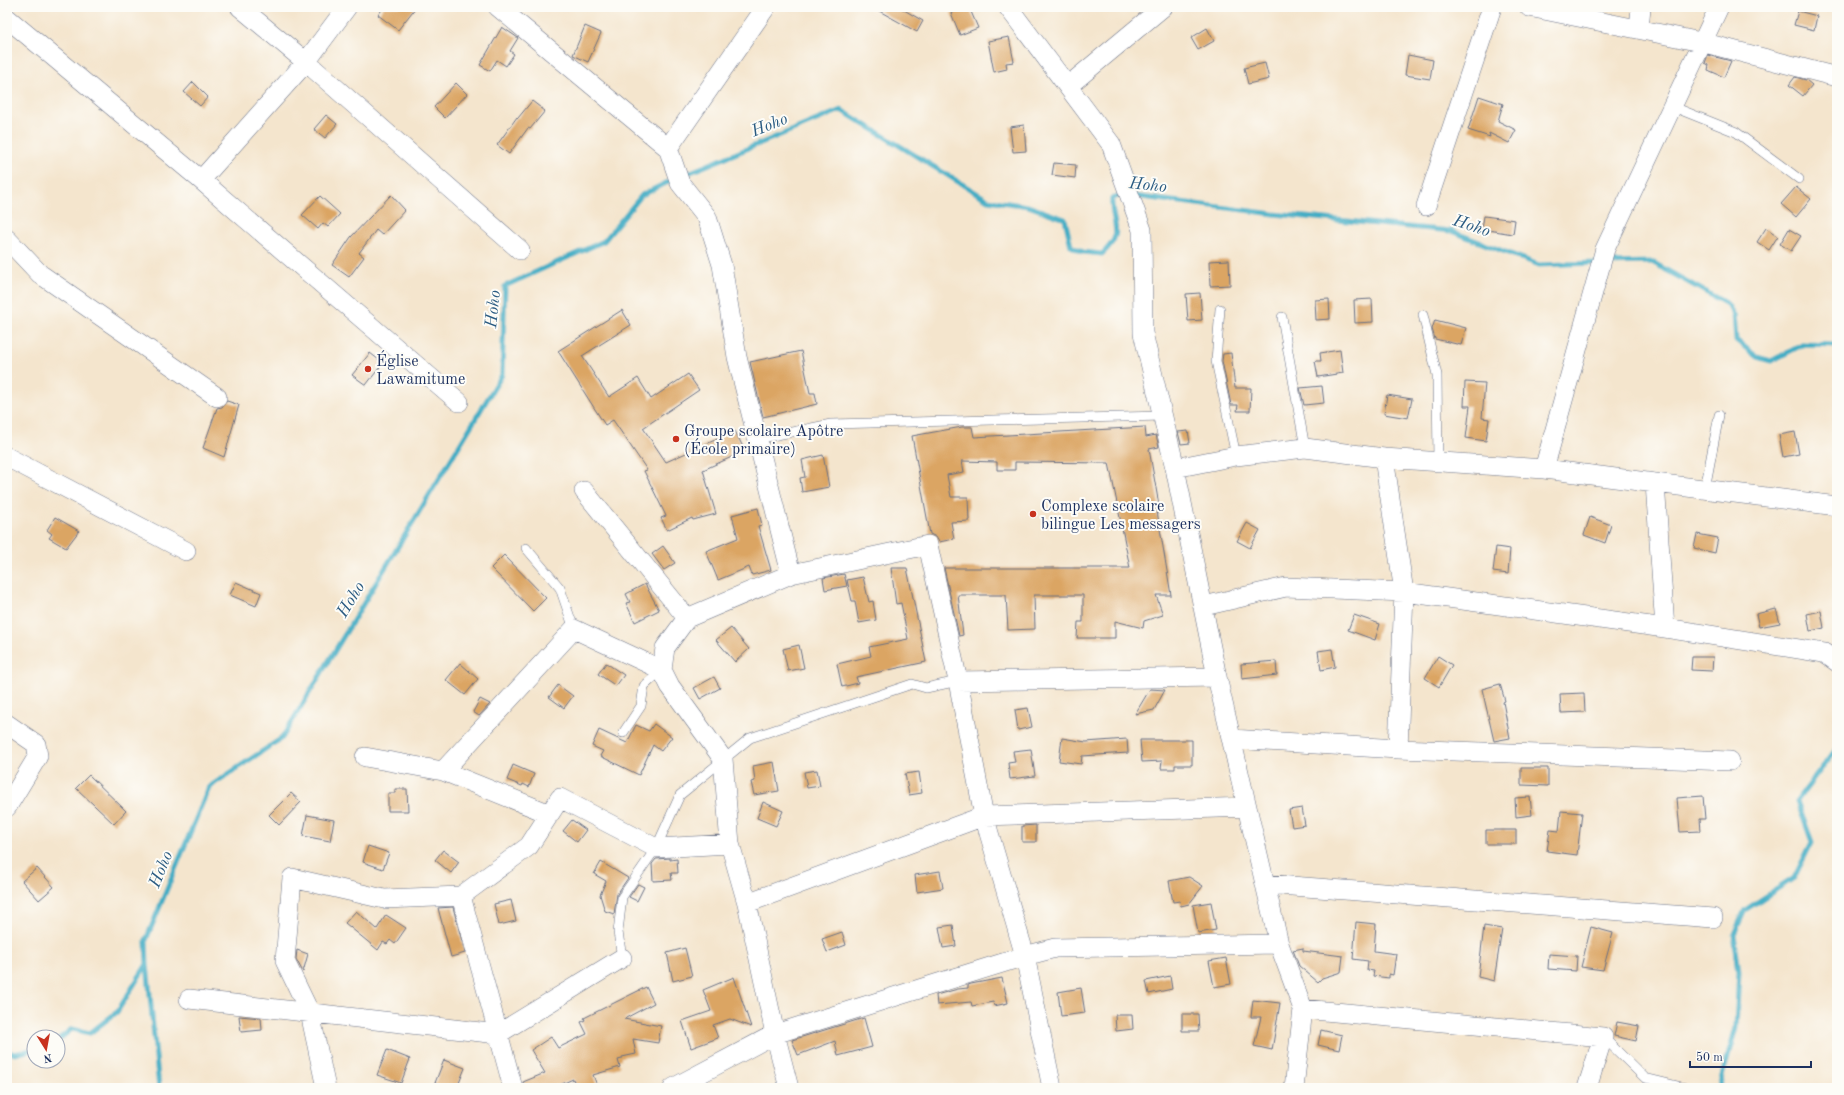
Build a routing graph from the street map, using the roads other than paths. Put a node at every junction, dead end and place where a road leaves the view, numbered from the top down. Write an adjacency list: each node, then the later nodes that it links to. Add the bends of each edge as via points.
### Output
1 (240, 7): 14 (street)
2 (347, 7): 14 (street)
3 (498, 7): 18 (street)
4 (766, 7): 18 (street)
5 (1008, 7): 16 (street)
6 (1163, 7): 16 (street)
7 (1492, 7): 21 (street)
8 (1529, 7): 12 (street)
9 (1641, 7): 12 (street)
10 (1719, 7): 13 (street)
11 (7, 18): 20 (street)
12 (1639, 29): 13 (street)
13 (1701, 42): 15 (street); 17 (street)
14 (306, 62): 20 (street); 23 (street)
15 (1837, 77)
16 (1068, 86): 30 (street, via 1111,144 1142,230 1143,333)
17 (1672, 106): 19 (lane, via 1736,132); 38 (street, via 1605,249)
18 (668, 148): 31 (street, via 678,178 707,218 722,265 737,357)
19 (1799, 179)
20 (201, 180): 28 (street)
21 (1426, 206)
22 (7, 239): 27 (street, via 40,274)
23 (520, 250)
24 (1220, 309): 33 (lane, via 1216,361)
25 (1423, 315): 36 (lane, via 1437,375)
26 (1282, 317): 32 (lane)
27 (217, 397)
28 (459, 402)
29 (1719, 415): 40 (lane)
30 (1163, 416): 31 (lane, via 831,424); 37 (street)
31 (757, 439): 45 (street)
32 (1305, 448): 33 (street); 35 (street)
33 (1236, 456): 37 (street)
34 (7, 457): 44 (street)
35 (1384, 458): 36 (street); 46 (street)
36 (1438, 462): 38 (street)
37 (1175, 468): 47 (street)
38 (1544, 469): 39 (street)
39 (1654, 483): 40 (street); 49 (street)
40 (1705, 489): 42 (street)
41 (584, 491): 48 (street)
42 (1837, 506)
43 (526, 548): 50 (lane, via 560,588)
44 (186, 551)
45 (791, 574): 48 (street); 54 (street, via 928,545)
46 (1404, 592): 47 (street, via 1286,586); 49 (street); 58 (street)
47 (1204, 606): 53 (street)
48 (687, 618): 52 (street, via 665,648)
49 (1665, 628): 51 (street)
50 (574, 629): 52 (street); 62 (street)
51 (1833, 655)
52 (662, 670): 56 (lane, via 644,686 641,706); 60 (street, via 670,686)
53 (1217, 677): 54 (street); 57 (street)
54 (958, 681): 60 (lane, via 926,688 912,684 750,738); 66 (street)
55 (7, 724): 63 (street, via 36,744 38,756)
56 (623, 733)
57 (1231, 739): 58 (street); 64 (street)
58 (1398, 749): 61 (street)
59 (365, 757): 62 (street)
60 (723, 758): 67 (street); 68 (lane, via 680,795)
61 (1730, 761)
62 (443, 771): 65 (street)
63 (7, 807)
64 (1247, 807): 66 (street); 69 (street)
65 (550, 814): 68 (street, via 560,798); 70 (street, via 529,846)
66 (984, 816): 71 (street); 74 (street)
67 (730, 844): 68 (street); 71 (street)
68 (656, 848): 75 (lane, via 622,896 618,932)
69 (1265, 884): 72 (street); 73 (street)
70 (461, 896): 78 (street, via 384,899 292,878 285,961); 79 (street)
71 (747, 903): 80 (street)
72 (1713, 918)
73 (1279, 944): 74 (street, via 1055,948); 77 (street)
74 (1025, 956): 80 (street); 86 (street)
75 (622, 958): 79 (street)
76 (189, 999): 78 (street)
77 (1303, 1008): 81 (street); 87 (street)
78 (310, 1013): 79 (street); 82 (street)
79 (498, 1034): 83 (street)
80 (775, 1034): 84 (street); 85 (street)
81 (1603, 1037): 88 (street); 89 (lane, via 1645,1078)
82 (326, 1088)
83 (513, 1088)
84 (673, 1088)
85 (789, 1088)
86 (1052, 1088)
87 (1294, 1088)
88 (1587, 1088)
89 (1686, 1088)

